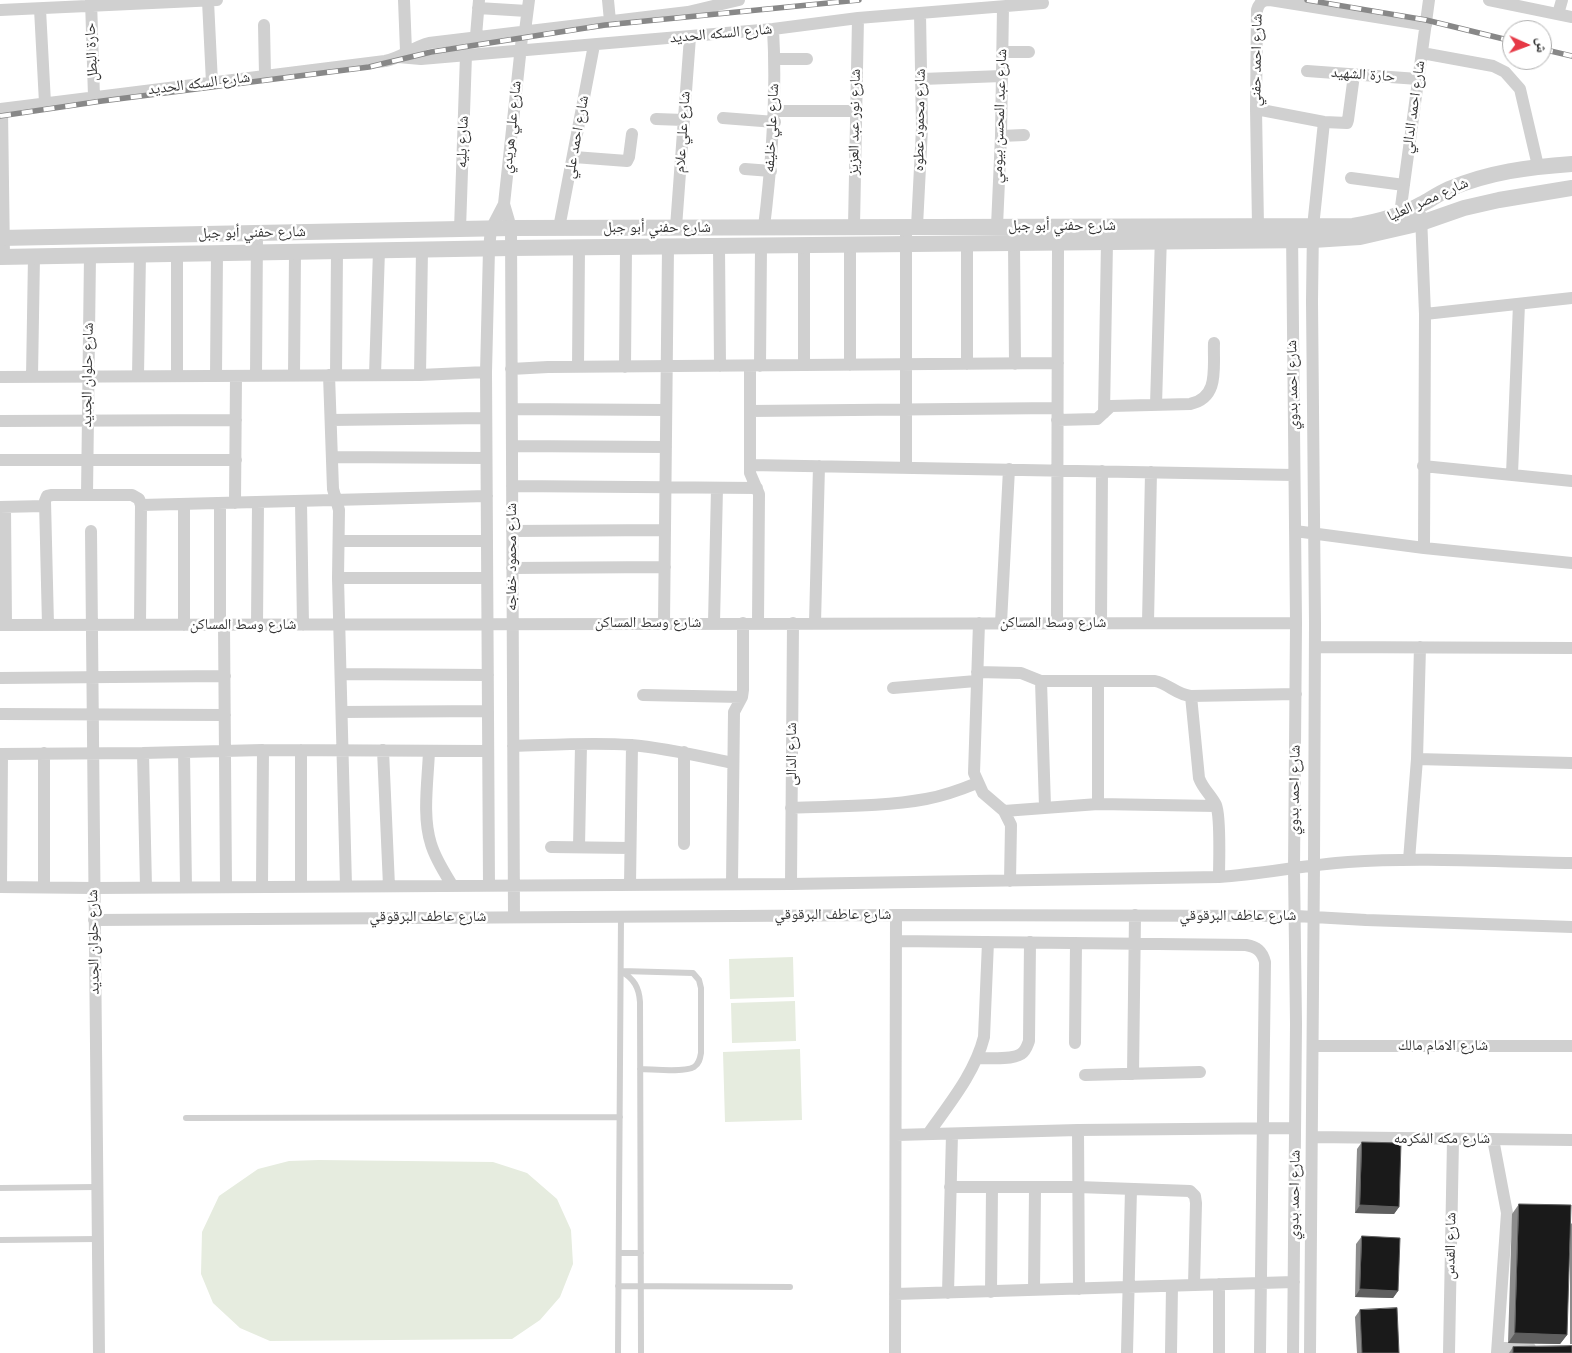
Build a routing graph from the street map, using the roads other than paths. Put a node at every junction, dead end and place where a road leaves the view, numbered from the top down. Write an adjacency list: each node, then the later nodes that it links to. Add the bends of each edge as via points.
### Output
1 (213, 0): 8 (street); 45 (street)
2 (404, 0): 35 (street)
3 (608, 0): 23 (street)
4 (739, 0): 15 (street, شارع السكه الحديد)
5 (1429, 0): 25 (street, شارع احمد الدالي)
6 (1488, 0): 9 (street)
7 (1562, 0): 20 (street)
8 (152, 2): 10 (street)
9 (1510, 2): 20 (street)
10 (90, 3): 17 (street); 46 (street, حارة البطل)
11 (479, 4): 14 (street); 28 (street)
12 (1043, 4): 16 (street, شارع السكه الحديد)
13 (27, 5): 17 (street); 18 (street)
14 (528, 6): 27 (street, شارع علي هريدي)
15 (689, 6): 23 (street, شارع السكه الحديد)
16 (1003, 7): 19 (street, شارع السكه الحديد); 32 (street, شارع عبد المحسن بيومي)
17 (40, 9): 47 (street, via 37,60)
18 (0, 10)
19 (920, 13): 22 (street, شارع السكه الحديد); 43 (street, شارع محمود عطوه)
20 (1558, 14): 21 (street)
21 (1572, 17)
22 (858, 18): 26 (street, شارع السكه الحديد); 50 (street, شارع نور عبد العزيز)
23 (610, 21): 27 (street, شارع السكه الحديد)
24 (264, 25): 41 (street)
25 (1426, 25): 34 (street, شارع احمد الدالي); 49 (street, شارع احمد حفني, via 1264,0 1257,10)
26 (773, 29): 29 (street, شارع السكه الحديد); 37 (street, شارع علي خليفه)
27 (525, 31): 28 (street, شارع السكه الحديد); 31 (street, شارع علي هريدي)
28 (476, 36): 35 (street, شارع السكه الحديد, via 428,42)
29 (690, 37): 30 (street, شارع السكه الحديد); 54 (street, شارع علي علام)
30 (594, 45): 31 (street, شارع السكه الحديد); 59 (street, شارع احمد علي)
31 (520, 51): 36 (street, شارع السكه الحديد); 67 (street, شارع علي هريدي)
32 (1002, 52): 33 (street); 42 (street, شارع عبد المحسن بيومي)
33 (1029, 52)
34 (1422, 52): 44 (street, شارع احمد الدالي); 61 (street, via 1493,66 1505,72 1520,89)
35 (402, 54): 36 (street, شارع السكه الحديد, via 421,59); 41 (street, شارع السكه الحديد)
36 (466, 55): 79 (street, شارع بليه)
37 (775, 59): 38 (street); 51 (street, شارع علي خليفه)
38 (807, 59)
39 (1307, 71): 40 (street, حارة الشهيد)
40 (1354, 75): 44 (street, حارة الشهيد); 55 (street, via 1348,122)
41 (265, 76): 45 (street, شارع السكه الحديد)
42 (1002, 76): 43 (street); 57 (street, شارع عبد المحسن بيومي)
43 (922, 78): 72 (street, شارع محمود عطوه, via 922,128)
44 (1418, 79): 65 (street, شارع احمد الدالي)
45 (212, 83): 46 (street, شارع السكه الحديد)
46 (94, 97): 47 (street, شارع السكه الحديد)
47 (45, 104): 48 (street, شارع السكه الحديد)
48 (1, 109): 85 (street)
49 (1256, 109): 55 (street); 74 (street, شارع احمد حفني)
50 (856, 111): 51 (street); 71 (street, شارع نور عبد العزيز)
51 (775, 116): 52 (street); 63 (street, شارع علي خليفه)
52 (723, 118)
53 (656, 119): 54 (street)
54 (684, 120): 78 (street, شارع علي علام)
55 (1324, 122): 84 (street, شارع احمد بدوي)
56 (632, 134): 59 (street, via 627,161)
57 (1001, 136): 58 (street); 73 (street, شارع عبد المحسن بيومي)
58 (1024, 136)
59 (574, 157): 77 (street, شارع احمد علي)
60 (1572, 164): 61 (street, شارع مصر العليا)
61 (1538, 166): 68 (street, شارع مصر العليا, via 1475,179)
62 (745, 169): 63 (street)
63 (770, 171): 75 (street, شارع علي خليفه)
64 (1351, 178): 65 (street)
65 (1404, 185): 69 (street, شارع احمد الدالي)
66 (1572, 188): 70 (street, شارع مصر العليا, via 1464,208)
67 (504, 204): 76 (street, شارع علي هريدي); 80 (street, شارع علي هريدي)
68 (1421, 205): 69 (street, شارع مصر العليا); 70 (street)
69 (1400, 214): 84 (street, شارع مصر العليا)
70 (1421, 223): 84 (street, شارع مصر العليا, via 1360,237); 113 (street)
71 (854, 226): 72 (street, شارع حفني أبو جبل); 75 (street, شارع حفني أبو جبل)
72 (911, 226): 73 (street, شارع حفني أبو جبل); 89 (street, شارع محمود عطوه)
73 (997, 226): 82 (street, شارع حفني أبو جبل)
74 (1258, 226): 82 (street, شارع حفني أبو جبل); 83 (street, شارع حفني أبو جبل)
75 (764, 227): 78 (street, شارع حفني أبو جبل)
76 (511, 228): 77 (street, شارع حفني أبو جبل); 80 (street, شارع حفني أبو جبل); 97 (street, شارع محمود خفاجه)
77 (559, 228): 78 (street, شارع حفني أبو جبل)
78 (676, 228)
79 (460, 229): 80 (street, شارع حفني أبو جبل); 81 (street, شارع حفني أبو جبل)
80 (491, 229): 99 (street, شارع محمود خفاجه)
81 (257, 233): 85 (street, شارع حفني أبو جبل); 104 (street)
82 (1161, 233): 83 (street, شارع حفني أبو جبل); 87 (street, شارع حفني أبو جبل); 140 (street)
83 (1291, 233): 84 (street, شارع حفني أبو جبل); 168 (street, شارع احمد بدوي)
84 (1313, 234): 189 (street, شارع احمد بدوي)
85 (2, 238): 110 (street)
86 (1058, 242): 87 (street, شارع حفني أبو جبل); 88 (street, شارع حفني أبو جبل); 115 (street)
87 (1107, 242): 145 (street)
88 (1014, 243): 90 (street, شارع حفني أبو جبل); 118 (street)
89 (906, 244): 90 (street, شارع حفني أبو جبل); 92 (street, شارع حفني أبو جبل); 116 (street, شارع محمود عطوه)
90 (967, 244): 117 (street)
91 (804, 245): 92 (street, شارع حفني أبو جبل); 94 (street, شارع حفني أبو جبل); 119 (street)
92 (850, 245): 120 (street)
93 (719, 246): 94 (street, شارع حفني أبو جبل); 96 (street, شارع حفني أبو جبل); 122 (street)
94 (761, 246): 123 (street)
95 (626, 247): 96 (street, شارع حفني أبو جبل); 98 (street, شارع حفني أبو جبل); 125 (street)
96 (668, 247): 121 (street)
97 (511, 248): 98 (street, شارع حفني أبو جبل); 99 (street, شارع حفني أبو جبل); 126 (street, شارع محمود خفاجه)
98 (579, 248): 124 (street)
99 (490, 249): 101 (street, شارع حفني أبو جبل); 127 (street, شارع محمود خفاجه)
100 (379, 250): 101 (street, شارع حفني أبو جبل); 102 (street, شارع حفني أبو جبل); 131 (street)
101 (422, 250): 128 (street)
102 (338, 251): 105 (street, شارع حفني أبو جبل); 130 (street)
103 (217, 252): 104 (street, شارع حفني أبو جبل); 106 (street, شارع حفني أبو جبل); 136 (street)
104 (257, 252): 105 (street, شارع حفني أبو جبل); 138 (street)
105 (295, 252): 129 (street)
106 (177, 253): 108 (street, شارع حفني أبو جبل); 135 (street)
107 (90, 254): 108 (street, شارع حفني أبو جبل); 109 (street, شارع حفني أبو جبل); 133 (street, شارع حلوان الجديد)
108 (140, 254): 134 (street)
109 (34, 256): 110 (street, شارع حفني أبو جبل); 132 (street)
110 (2, 257)
111 (1572, 298): 112 (street)
112 (1519, 304): 113 (street); 167 (street)
113 (1425, 314): 161 (street)
114 (1214, 343): 140 (street, via 1213,382 1206,398 1190,404)
115 (1058, 363): 118 (street); 146 (street)
116 (906, 364): 117 (street); 120 (street); 142 (street, شارع محمود عطوه)
117 (967, 364): 118 (street)
118 (1015, 364)
119 (804, 365): 120 (street); 123 (street)
120 (850, 365)
121 (667, 366): 122 (street); 125 (street); 143 (street)
122 (720, 366): 123 (street)
123 (755, 366): 144 (street)
124 (578, 367): 125 (street); 126 (street)
125 (625, 367)
126 (511, 369): 141 (street, شارع محمود خفاجه)
127 (486, 372): 128 (street); 147 (street, شارع محمود خفاجه)
128 (420, 374): 131 (street)
129 (294, 375): 130 (street); 138 (street)
130 (333, 375): 131 (street); 150 (street)
131 (375, 375)
132 (32, 376): 133 (street); 139 (street)
133 (88, 376): 134 (street); 148 (street, شارع حلوان الجديد)
134 (138, 376): 135 (street)
135 (177, 376): 136 (street)
136 (216, 376): 137 (street)
137 (236, 376): 138 (street); 149 (street)
138 (256, 376)
139 (0, 377)
140 (1156, 404): 145 (street, via 1111,406)
141 (512, 409): 143 (street); 152 (street, شارع محمود خفاجه)
142 (906, 409): 144 (street); 146 (street); 162 (street, شارع محمود عطوه)
143 (666, 410): 153 (street)
144 (750, 411): 159 (street)
145 (1104, 413): 146 (street, via 1092,420)
146 (1057, 414): 164 (street)
147 (486, 418): 150 (street); 155 (street, شارع محمود خفاجه)
148 (88, 420): 149 (street); 151 (street); 157 (street, شارع حلوان الجديد)
149 (236, 420): 158 (street)
150 (331, 420): 154 (street)
151 (0, 421)
152 (512, 446): 153 (street); 170 (street, شارع محمود خفاجه)
153 (666, 447): 171 (street)
154 (332, 457): 155 (street); 176 (street)
155 (486, 458): 175 (street, شارع محمود خفاجه)
156 (0, 460): 157 (street)
157 (87, 460): 158 (street); 174 (street, شارع حلوان الجديد)
158 (236, 460): 180 (street)
159 (750, 464): 160 (street); 173 (street)
160 (818, 466): 162 (street); 205 (street)
161 (1423, 466): 167 (street); 192 (street)
162 (906, 467): 163 (street)
163 (1010, 470): 164 (street); 207 (street)
164 (1057, 470): 165 (street); 208 (street)
165 (1102, 471): 166 (street); 209 (street)
166 (1151, 472): 168 (street); 210 (street)
167 (1512, 474): 169 (street)
168 (1294, 475): 188 (street, شارع احمد بدوي)
169 (1572, 481)
170 (512, 486): 171 (street); 185 (street, شارع محمود خفاجه)
171 (665, 488): 172 (street); 186 (street)
172 (717, 488): 173 (street); 201 (street)
173 (757, 488): 203 (street)
174 (86, 495): 182 (street, via 49,496); 183 (street, via 132,495 139,499)
175 (487, 496): 176 (street); 191 (street, شارع محمود خفاجه)
176 (336, 500): 178 (street); 190 (street)
177 (258, 502): 178 (street); 180 (street); 218 (street)
178 (301, 502): 219 (street)
179 (220, 503): 180 (street); 181 (street); 217 (street)
180 (236, 503)
181 (184, 504): 183 (street); 216 (street)
182 (45, 506): 184 (street); 213 (street)
183 (141, 506): 215 (street)
184 (2, 507): 212 (street)
185 (512, 530): 186 (street); 195 (street, شارع محمود خفاجه)
186 (665, 530): 194 (street)
187 (91, 531): 214 (street, شارع حلوان الجديد)
188 (1295, 531): 189 (street); 211 (street, شارع احمد بدوي)
189 (1314, 533): 192 (street); 222 (street, شارع احمد بدوي)
190 (339, 541): 191 (street); 196 (street)
191 (487, 541): 197 (street, شارع محمود خفاجه)
192 (1424, 548): 193 (street)
193 (1572, 563)
194 (664, 567): 195 (street); 200 (street)
195 (512, 568): 199 (street, شارع محمود خفاجه)
196 (338, 578): 197 (street); 220 (street)
197 (487, 578): 198 (street, شارع محمود خفاجه)
198 (488, 623): 199 (street, شارع وسط المساكن); 220 (street, شارع وسط المساكن); 225 (street, شارع محمود خفاجه)
199 (512, 623): 200 (street, شارع وسط المساكن); 244 (street, شارع محمود خفاجه)
200 (664, 623): 201 (street, شارع وسط المساكن)
201 (714, 623): 202 (street, شارع وسط المساكن)
202 (743, 623): 203 (street, شارع وسط المساكن); 236 (street)
203 (758, 623): 204 (street, شارع وسط المساكن)
204 (793, 623): 205 (street, شارع وسط المساكن); 265 (street, شارع الدالى)
205 (815, 623): 206 (street, شارع وسط المساكن)
206 (979, 623): 207 (street, شارع وسط المساكن); 228 (street)
207 (1001, 623): 208 (street, شارع وسط المساكن)
208 (1057, 623): 209 (street, شارع وسط المساكن)
209 (1101, 623): 210 (street, شارع وسط المساكن)
210 (1148, 623): 211 (street, شارع وسط المساكن)
211 (1296, 623): 233 (street, شارع احمد بدوي)
212 (3, 625): 213 (street, شارع وسط المساكن)
213 (48, 625): 214 (street, شارع وسط المساكن)
214 (92, 625): 215 (street, شارع وسط المساكن); 226 (street, شارع حلوان الجديد)
215 (140, 625): 216 (street, شارع وسط المساكن)
216 (184, 625): 217 (street, شارع وسط المساكن)
217 (222, 625): 218 (street, شارع وسط المساكن); 227 (street)
218 (257, 625): 219 (street, شارع وسط المساكن)
219 (303, 625): 220 (street, شارع وسط المساكن)
220 (340, 626): 224 (street)
221 (1420, 646): 222 (street); 223 (street); 258 (street)
222 (1315, 647): 273 (street, شارع احمد بدوي)
223 (1572, 648)
224 (341, 674): 225 (street); 238 (street)
225 (488, 675): 237 (street, شارع محمود خفاجه)
226 (92, 676): 227 (street); 229 (street); 240 (street, شارع حلوان الجديد)
227 (225, 676): 241 (street)
228 (977, 676): 230 (street, via 1021,673); 232 (street); 261 (street, via 973,762)
229 (0, 678)
230 (1041, 681): 231 (street); 264 (street)
231 (1098, 681): 235 (street, via 1155,681); 262 (street)
232 (893, 688)
233 (1296, 694): 235 (street); 274 (street, شارع احمد بدوي)
234 (643, 695): 236 (street)
235 (1191, 696): 263 (street, via 1200,778)
236 (742, 697): 259 (street, via 734,712)
237 (488, 710): 238 (street); 251 (street, شارع محمود خفاجه)
238 (342, 712): 247 (street)
239 (0, 714): 240 (street)
240 (92, 714): 241 (street); 257 (street, شارع حلوان الجديد)
241 (225, 714): 249 (street)
242 (580, 745): 243 (street); 244 (street); 269 (street)
243 (632, 745): 253 (street); 270 (street)
244 (513, 746): 281 (street, شارع محمود خفاجه)
245 (263, 750): 246 (street); 249 (street); 285 (street)
246 (301, 750): 247 (street); 286 (street)
247 (343, 750): 248 (street); 287 (street)
248 (382, 750): 250 (street); 288 (street)
249 (225, 751): 252 (street); 284 (street)
250 (429, 751): 251 (street); 279 (street, via 428,832 437,859)
251 (488, 751): 280 (street, شارع محمود خفاجه)
252 (184, 752): 255 (street); 291 (street)
253 (684, 752): 259 (street); 267 (street)
254 (44, 753): 256 (street); 257 (street); 283 (street)
255 (143, 753): 257 (street); 290 (street)
256 (1, 754): 289 (street)
257 (92, 754): 292 (street, شارع حلوان الجديد)
258 (1417, 759): 260 (street); 271 (street)
259 (733, 763): 277 (street)
260 (1572, 763)
261 (977, 783): 265 (street, via 900,803); 266 (street, via 990,801)
262 (1098, 804): 263 (street); 264 (street)
263 (1216, 806): 275 (street)
264 (1045, 807): 266 (street)
265 (792, 808): 278 (street, شارع الدالى)
266 (1004, 811): 276 (street, via 1011,825)
267 (684, 844)
268 (551, 847): 269 (street)
269 (579, 847): 270 (street)
270 (630, 848): 282 (street)
271 (1409, 860): 272 (street, شارع عاطف البرقوقي); 273 (street, شارع عاطف البرقوقي)
272 (1572, 863)
273 (1314, 866): 274 (street, شارع عاطف البرقوقي); 298 (street, شارع احمد بدوي)
274 (1294, 868): 275 (street, شارع عاطف البرقوقي); 296 (street, شارع احمد بدوي)
275 (1219, 877): 276 (street, شارع عاطف البرقوقي)
276 (1010, 881): 278 (street, شارع عاطف البرقوقي)
277 (732, 884): 278 (street, شارع عاطف البرقوقي); 282 (street, شارع عاطف البرقوقي)
278 (791, 884)
279 (452, 885): 280 (street, شارع عاطف البرقوقي); 288 (street, شارع عاطف البرقوقي)
280 (489, 885): 281 (street, شارع عاطف البرقوقي)
281 (513, 885): 282 (street, شارع عاطف البرقوقي); 297 (street, شارع محمود خفاجه)
282 (630, 885)
283 (44, 886): 289 (street, شارع عاطف البرقوقي); 292 (street, شارع عاطف البرقوقي)
284 (226, 886): 285 (street, شارع عاطف البرقوقي); 291 (street, شارع عاطف البرقوقي)
285 (262, 886): 286 (street, شارع عاطف البرقوقي)
286 (301, 886): 287 (street, شارع عاطف البرقوقي)
287 (346, 886): 288 (street, شارع عاطف البرقوقي)
288 (389, 886)
289 (1, 887)
290 (146, 887): 291 (street, شارع عاطف البرقوقي); 292 (street, شارع عاطف البرقوقي)
291 (186, 887)
292 (93, 888): 299 (street, شارع حلوان الجديد)
293 (896, 915): 294 (street, شارع عاطف البرقوقي); 295 (street, شارع عاطف البرقوقي); 301 (street)
294 (1135, 915): 296 (street, شارع عاطف البرقوقي); 305 (street)
295 (621, 916): 297 (street, شارع عاطف البرقوقي); 306 (lane)
296 (1296, 916): 298 (street, شارع عاطف البرقوقي); 317 (street, شارع احمد بدوي)
297 (514, 917): 299 (street, شارع عاطف البرقوقي)
298 (1314, 917): 300 (street, شارع عاطف البرقوقي); 308 (street, شارع احمد بدوي)
299 (94, 920): 327 (street, شارع حلوان الجديد)
300 (1572, 927)
301 (896, 941): 302 (street); 322 (street)
302 (988, 942): 303 (street); 310 (street, via 984,1037)
303 (1030, 942): 304 (street); 310 (street, via 1027,1049 1013,1057)
304 (1076, 943): 305 (street); 307 (street)
305 (1134, 943): 313 (street); 318 (street, via 1246,945 1255,946 1262,953 1265,962)
306 (621, 971): 311 (lane, via 635,983 639,992); 311 (lane, via 693,973 700,980 699,1062 692,1068); 315 (lane)
307 (1075, 1043)
308 (1313, 1046): 309 (street, شارع الامام مالك); 323 (street, شارع احمد بدوي)
309 (1572, 1046)
310 (977, 1058): 320 (street)
311 (640, 1069): 337 (lane)
312 (1200, 1072): 313 (street)
313 (1133, 1074): 314 (street)
314 (1085, 1075)
315 (620, 1117): 316 (lane); 336 (lane)
316 (186, 1118)
317 (1295, 1128): 318 (street); 338 (street, شارع احمد بدوي)
318 (1263, 1129): 319 (street); 339 (street)
319 (1078, 1130): 321 (street); 329 (street)
320 (928, 1134): 321 (street); 322 (street)
321 (952, 1134): 328 (street)
322 (896, 1135): 351 (street)
323 (1312, 1137): 325 (street, شارع مكه المكرمه); 363 (street, شارع احمد بدوي)
324 (1494, 1139): 325 (street, شارع مكه المكرمه); 326 (street, شارع مكه المكرمه); 353 (street, via 1507,1213)
325 (1452, 1140): 364 (street, شارع القدس)
326 (1572, 1140)
327 (97, 1187): 330 (lane); 334 (street, شارع حلوان الجديد)
328 (950, 1187): 331 (street); 350 (street)
329 (1078, 1187): 332 (street); 333 (street); 347 (street)
330 (0, 1188)
331 (992, 1188): 332 (street); 349 (street)
332 (1035, 1188): 348 (street)
333 (1131, 1189): 341 (street, via 1182,1189 1190,1190 1195,1196); 346 (street)
334 (98, 1239): 335 (lane); 354 (street, شارع حلوان الجديد)
335 (0, 1240)
336 (618, 1253): 337 (lane); 342 (lane)
337 (641, 1253): 343 (lane)
338 (1294, 1282): 339 (street); 362 (street, شارع احمد بدوي)
339 (1261, 1283): 340 (street); 361 (street)
340 (1219, 1284): 341 (street); 360 (street)
341 (1194, 1285): 344 (street)
342 (618, 1286): 343 (lane); 355 (lane)
343 (641, 1286): 345 (lane); 356 (lane)
344 (1172, 1286): 346 (street); 359 (street)
345 (790, 1287)
346 (1129, 1288): 347 (street); 358 (street)
347 (1078, 1289): 348 (street)
348 (1034, 1290): 349 (street)
349 (991, 1292): 350 (street)
350 (948, 1293): 351 (street)
351 (895, 1294): 357 (street)
352 (1544, 1348): 353 (street)
353 (1497, 1351)
354 (99, 1353)
355 (618, 1353)
356 (641, 1353)
357 (895, 1353)
358 (1127, 1353)
359 (1171, 1353)
360 (1218, 1353)
361 (1260, 1353)
362 (1293, 1353)
363 (1310, 1353)
364 (1449, 1353)

